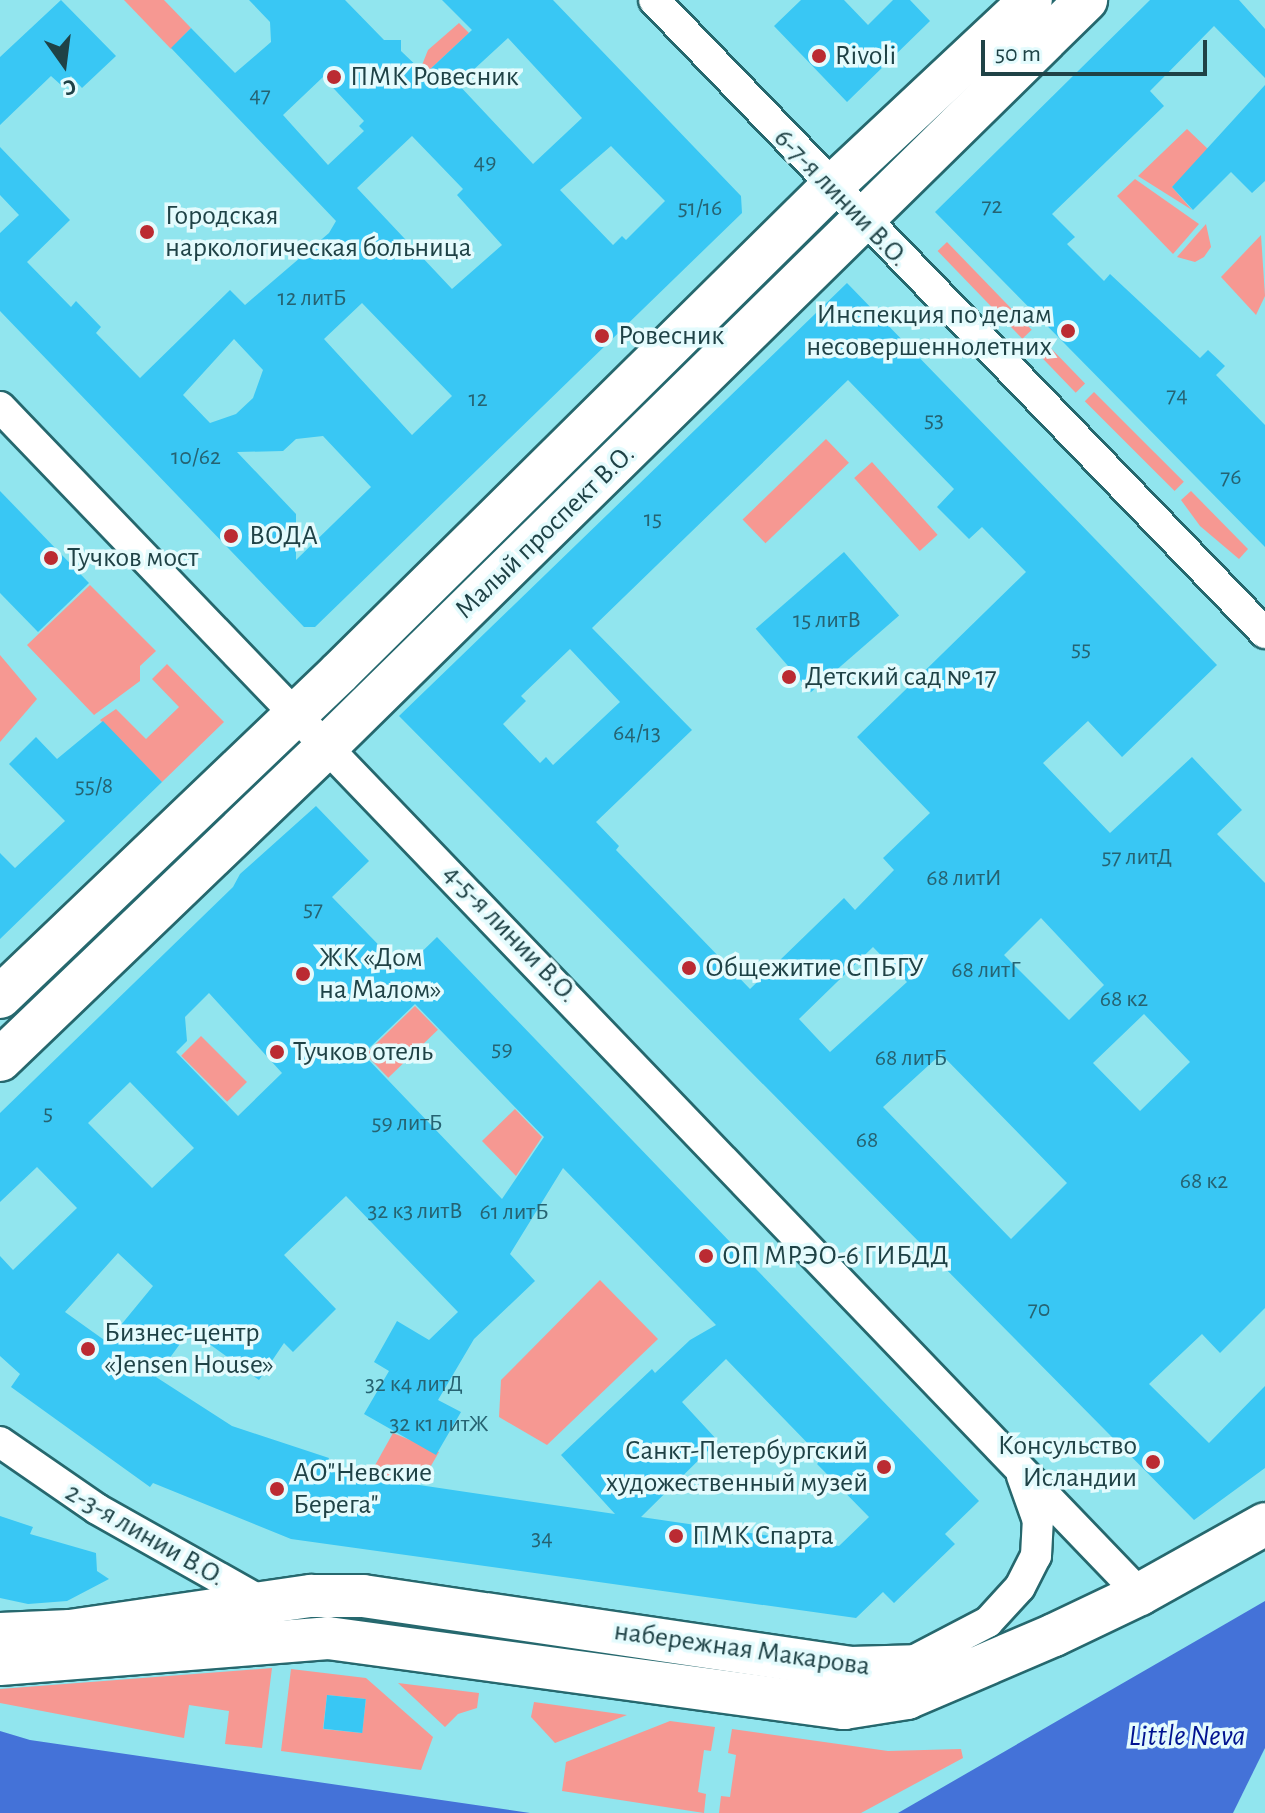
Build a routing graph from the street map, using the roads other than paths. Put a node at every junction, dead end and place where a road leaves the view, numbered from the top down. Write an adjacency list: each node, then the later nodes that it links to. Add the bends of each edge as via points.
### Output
1 (654, 0): 4 (street, 6-7-я линии В.О.)
2 (1031, 0): 4 (main road, Малый проспект В.О.)
3 (1086, 0): 5 (main road, Малый проспект В.О.)
4 (830, 188): 5 (street, 6-7-я линии В.О.); 8 (main road, Малый проспект В.О.)
5 (862, 221): 7 (street, 6-7-я линии В.О.); 9 (main road, Малый проспект В.О.)
6 (0, 407): 8 (street, 4-5-я линии В.О.)
7 (1265, 633)
8 (296, 715): 9 (street, 4-5-я линии В.О.); 10 (main road, Малый проспект В.О.)
9 (328, 745): 11 (main road, Малый проспект В.О.); 13 (street, 4-5-я линии В.О.)
10 (0, 997)
11 (0, 1060)
12 (0, 1442): 16 (street, 2-3-я линии В.О.)
13 (1018, 1462): 15 (street, 4-5-я линии В.О.); 20 (street, 4-5-я линии В.О., via 1038,1521 1036,1556 1020,1587 988,1622)
14 (1265, 1524): 15 (main road)
15 (1140, 1594): 19 (main road)
16 (262, 1622): 17 (main road, набережная Макарова); 18 (main road, набережная Макарова); 19 (main road, набережная Макарова, via 328,1638 844,1708 907,1698); 20 (main road, набережная Макарова, via 363,1596 850,1668)
17 (0, 1634)
18 (0, 1664)
19 (977, 1664): 20 (main road, набережная Макарова)
20 (896, 1669)

